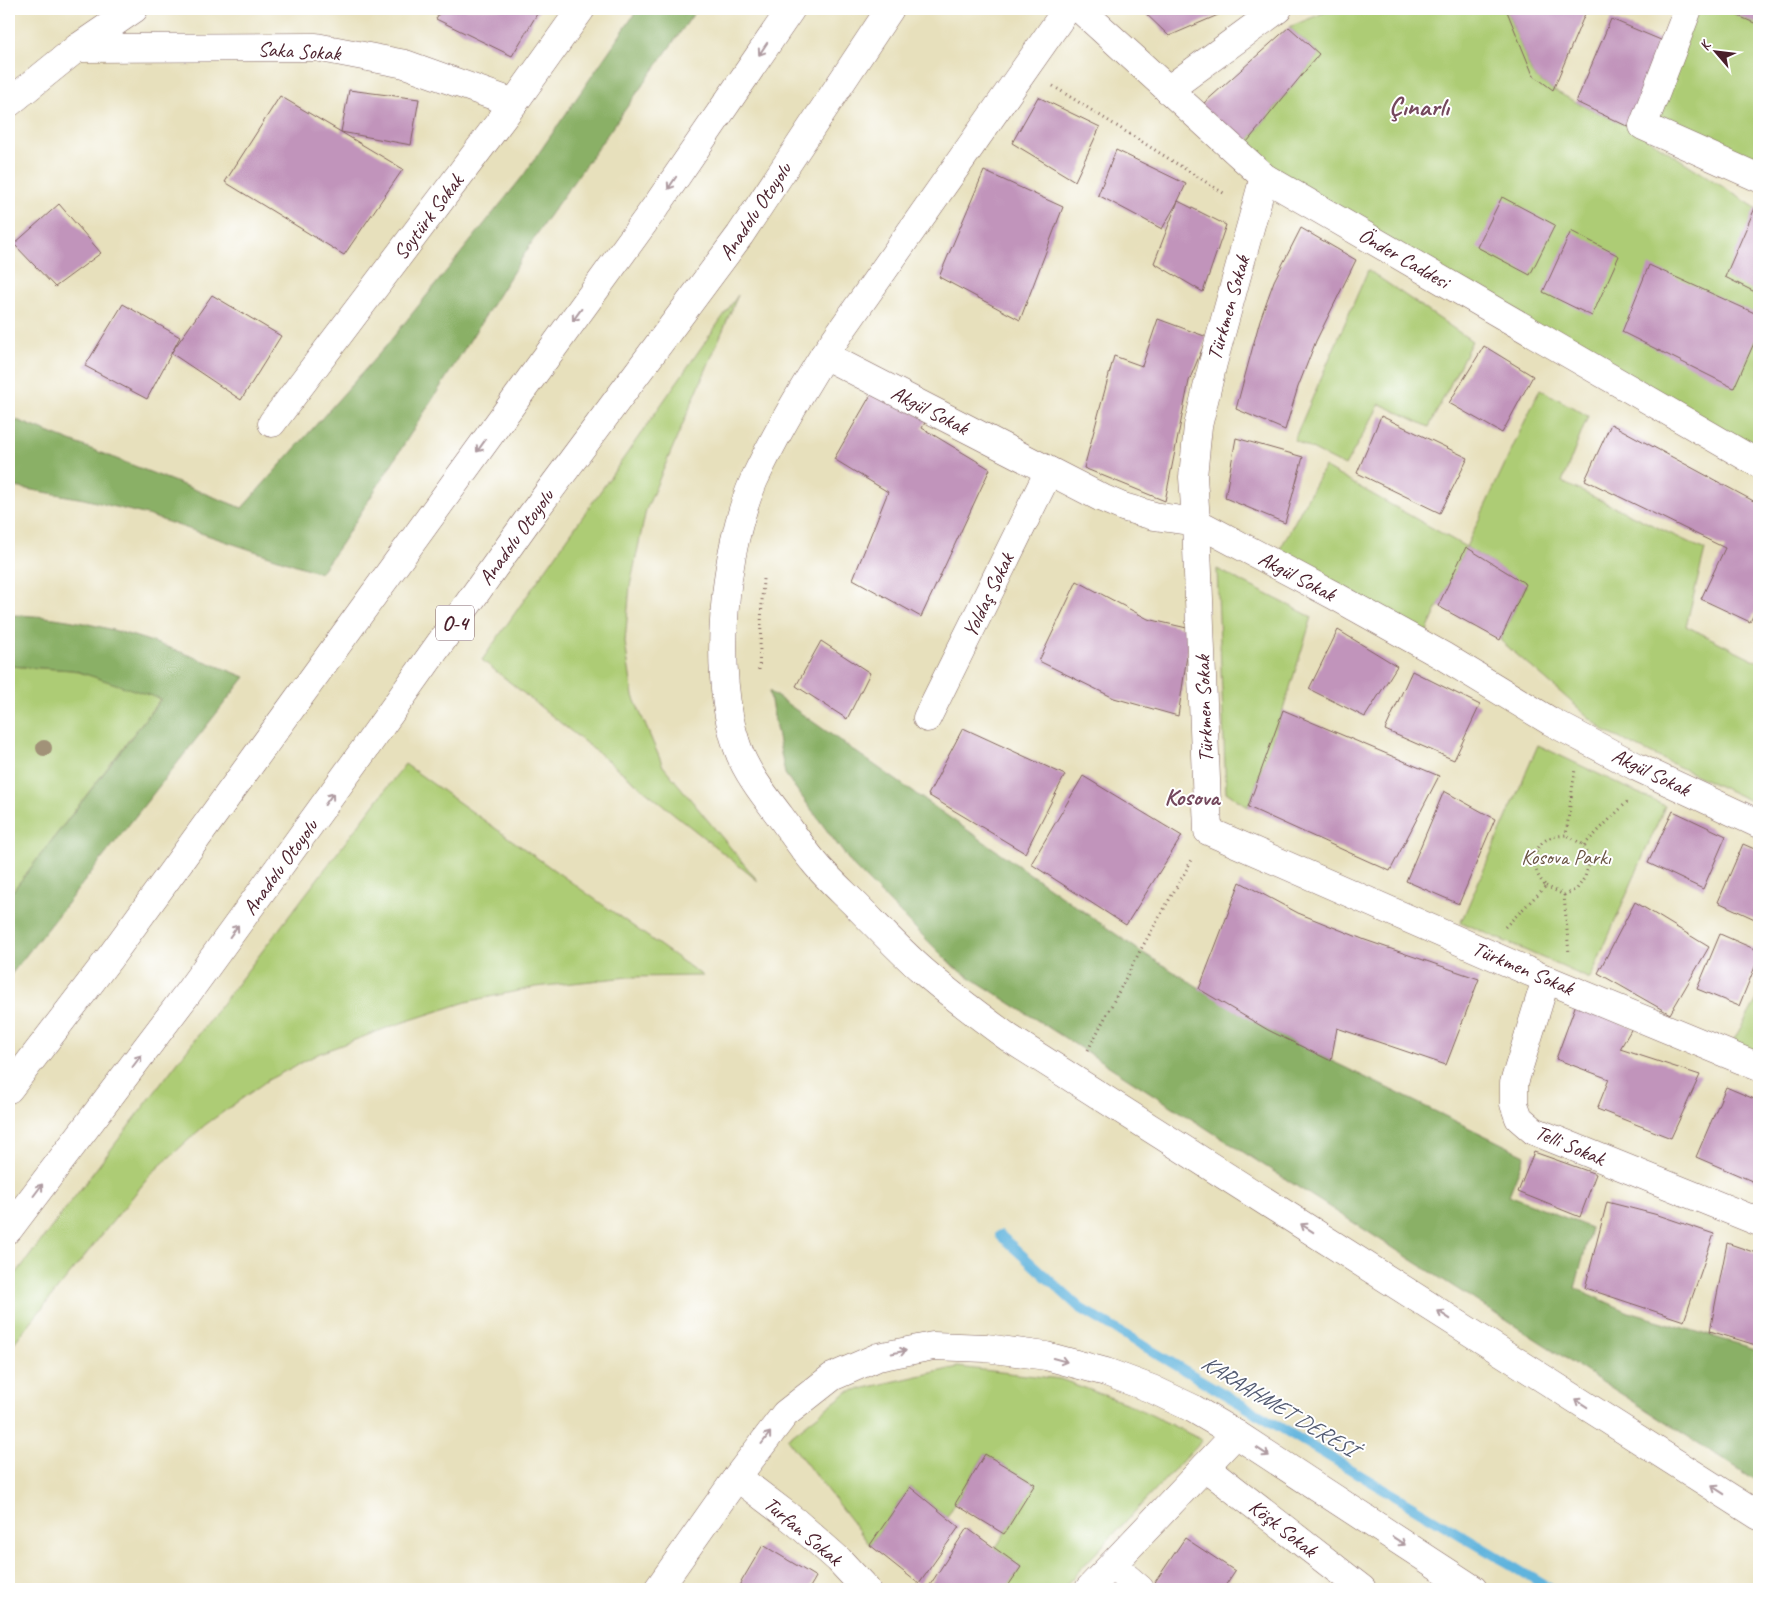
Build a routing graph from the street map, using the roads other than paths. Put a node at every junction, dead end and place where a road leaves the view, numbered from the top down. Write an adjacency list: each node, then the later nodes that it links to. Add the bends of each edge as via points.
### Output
1 (134, 9): 9 (main road)
2 (581, 9): 12 (main road, Soytürk Sokak)
3 (791, 9): 24 (main road, one-way to 24, via 659,202 111,956)
4 (890, 9): 26 (main road, Anadolu Otoyolu / O-4, one-way to 4, via 187,994 527,521 740,235)
5 (1067, 9): 15 (main road)
6 (1080, 9): 10 (main road, Önder Caddesi)
7 (1278, 9): 10 (main road)
8 (1688, 9): 14 (main road, via 1643,126)
9 (76, 48): 11 (main road); 12 (main road, Saka Sokak, via 316,47 405,64)
10 (1168, 90): 13 (main road, Önder Caddesi)
11 (9, 103)
12 (514, 103): 16 (main road, Soytürk Sokak)
13 (1264, 177): 17 (main road, Önder Caddesi); 19 (main road, Türkmen Sokak, via 1198,426 1193,477)
14 (1759, 178)
15 (824, 355): 18 (main road, Akgül Sokak); 30 (main road, one-way to 15, via 1009,1038 921,969 814,863 753,778 737,749 728,715 724,663 731,564 741,517 754,481 790,410)
16 (272, 423)
17 (1759, 464)
18 (1048, 471): 19 (main road, Akgül Sokak, via 1123,507 1154,516); 20 (main road, Yoldaş Sokak)
19 (1196, 522): 21 (main road, Akgül Sokak, via 1443,656 1550,721); 22 (main road, Türkmen Sokak, via 1208,831)
20 (927, 718)
21 (1759, 824)
22 (1546, 978): 23 (main road, Türkmen Sokak); 25 (main road, Telli Sokak, via 1514,1083 1514,1104 1519,1118 1534,1131)
23 (1759, 1067)
24 (9, 1090)
25 (1759, 1222)
26 (9, 1229)
27 (1236, 1434): 28 (main road); 29 (main road, one-way to 27, via 785,1414 832,1377 878,1357 933,1346 986,1348 1046,1356 1106,1372 1192,1408); 37 (main road, one-way to 37)
28 (1205, 1467): 31 (main road); 36 (main road, Köşk Sokak)
29 (737, 1477): 32 (main road); 33 (main road, Turfan Sokak, via 803,1528)
30 (1759, 1516)
31 (1112, 1565): 34 (main road); 35 (main road)
32 (658, 1589)
33 (866, 1589)
34 (1090, 1589)
35 (1140, 1589)
36 (1362, 1589)
37 (1473, 1589)

